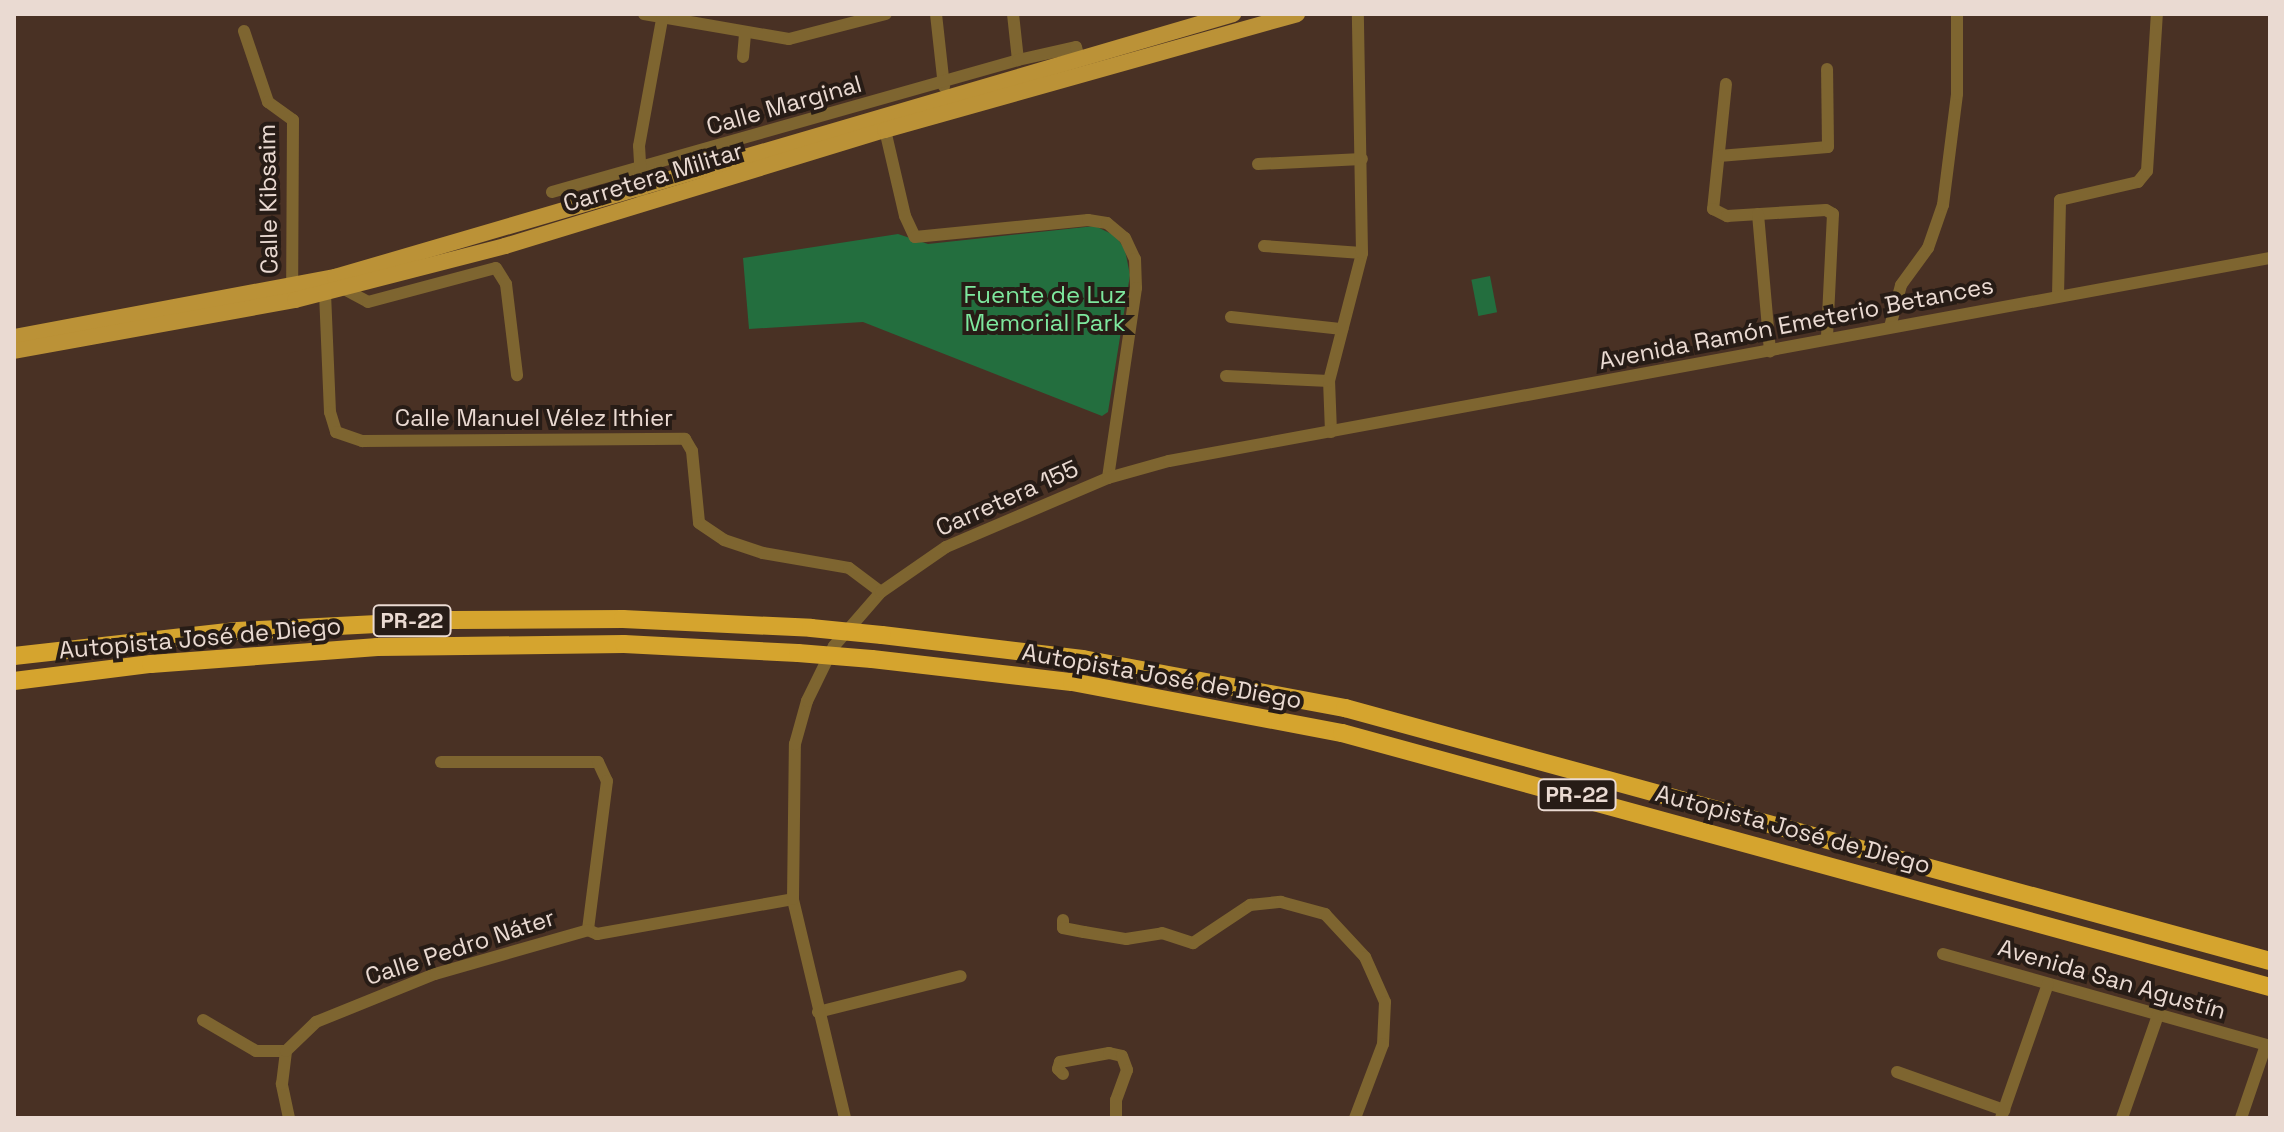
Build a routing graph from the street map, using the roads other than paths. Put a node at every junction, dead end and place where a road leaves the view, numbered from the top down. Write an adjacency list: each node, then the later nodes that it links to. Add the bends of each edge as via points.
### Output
1 (644, 14): 11 (street)
2 (829, 14): 12 (street)
3 (886, 14): 12 (street)
4 (936, 14): 19 (street)
5 (1013, 14): 17 (street)
6 (1233, 14): 16 (main road, Carretera Militar)
7 (1297, 14): 22 (main road, Carretera Militar)
8 (1358, 14): 24 (street)
9 (1957, 14): 40 (street, via 1957,94 1943,205 1928,248 1901,285)
10 (2157, 14): 38 (street, via 2147,171 2138,182 2060,200)
11 (663, 16): 14 (street); 26 (street)
12 (833, 29): 14 (street, via 789,39)
13 (244, 31): 35 (street, Calle Kibsaim, via 268,102 293,120)
14 (745, 33): 15 (street)
15 (743, 57)
16 (1079, 59): 17 (street, Calle Marginal, via 1076,47); 21 (main road, Carretera Militar)
17 (1018, 60): 19 (street, Calle Marginal)
18 (1827, 69): 23 (street, via 1828,147)
19 (943, 81): 21 (street); 26 (street, Calle Marginal)
20 (1726, 84): 23 (street)
21 (945, 99): 28 (main road, Carretera Militar)
22 (885, 130): 28 (main road, Carretera Militar); 50 (street, via 915,237 1088,220 1107,223 1125,238 1135,259 1136,288)
23 (1719, 156): 29 (street, via 1713,209 1727,216)
24 (1362, 159): 25 (street); 32 (street)
25 (1258, 164)
26 (637, 171): 27 (street, Calle Marginal); 28 (street)
27 (552, 192)
28 (643, 198): 30 (main road, Carretera Militar); 35 (main road, Carretera Militar)
29 (1758, 214): 43 (street, via 1833,214); 45 (street)
30 (505, 246): 34 (street); 36 (main road, Carretera Militar)
31 (1264, 246): 32 (street)
32 (1362, 253): 41 (street)
33 (2270, 258): 38 (street, Avenida Ramón Emeterio Betances)
34 (496, 268): 36 (street, via 368,302); 46 (street, via 506,284)
35 (292, 287): 42 (main road, Carretera Militar)
36 (344, 289): 37 (main road, Carretera Militar)
37 (325, 293): 44 (main road, Carretera Militar); 51 (street, Calle Manuel Vélez Ithier, via 330,412 336,432 362,441 685,439 692,451 699,523 724,540 763,553 849,568)
38 (2058, 296): 40 (street, Avenida Ramón Emeterio Betances)
39 (1231, 317): 41 (street)
40 (1890, 327): 43 (street, Avenida Ramón Emeterio Betances)
41 (1342, 329): 48 (street)
42 (14, 337)
43 (1827, 338): 45 (street, Avenida Ramón Emeterio Betances)
44 (14, 351)
45 (1770, 351): 49 (street, Avenida Ramón Emeterio Betances)
46 (517, 375)
47 (1226, 376): 48 (street)
48 (1329, 381): 49 (street)
49 (1331, 432): 50 (street, Carretera 155, via 1169,461)
50 (1108, 478): 51 (street, Carretera 155, via 966,535)
51 (881, 592): 55 (street, Carretera 155, via 834,646 799,728 791,777)
52 (14, 656): 59 (highway, Autopista José de Diego / PR-22, bridge, via 223,632 436,620 623,619 811,628 1083,659 1345,708)
53 (14, 681): 62 (highway, Autopista José de Diego / PR-22, bridge, via 236,656 393,646 624,644 872,659 1072,682 1342,733)
54 (441, 762): 57 (street, via 598,762 607,781)
55 (793, 899): 57 (street, Calle Pedro Náter, via 612,931); 63 (street, Carretera 155)
56 (1063, 920): 74 (street, via 1063,928 1084,932 1126,939 1162,933 1193,943 1250,905 1281,902 1325,914 1365,957 1385,1002 1383,1044)
57 (588, 930): 67 (street, Calle Pedro Náter, via 381,993 316,1022)
58 (1943, 954): 61 (street, Avenida San Agustín)
59 (2270, 961)
60 (961, 976): 63 (street)
61 (2048, 984): 64 (street, Avenida San Agustín); 70 (street)
62 (2270, 987)
63 (818, 1012): 72 (street, Carretera 155)
64 (2158, 1015): 66 (street, Avenida San Agustín); 75 (street)
65 (203, 1020): 67 (street, via 256,1051)
66 (2268, 1046): 76 (street)
67 (286, 1051): 71 (street, via 282,1084)
68 (1897, 1072): 70 (street)
69 (1063, 1074): 73 (street, via 1060,1062 1109,1053 1122,1056 1127,1070 1116,1100)
70 (2002, 1114)
71 (289, 1118)
72 (845, 1118)
73 (1116, 1118)
74 (1355, 1118)
75 (2122, 1118)
76 (2241, 1118)

